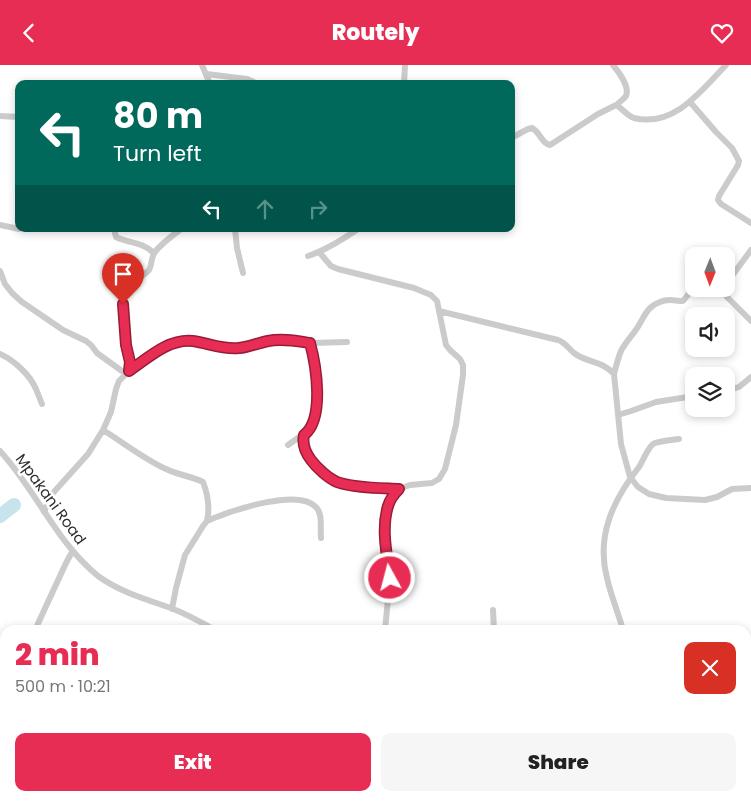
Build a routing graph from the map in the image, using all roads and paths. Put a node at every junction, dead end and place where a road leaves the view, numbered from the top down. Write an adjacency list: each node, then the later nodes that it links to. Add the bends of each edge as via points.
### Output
1 (202, 65): 5 (street)
2 (405, 65): 8 (street)
3 (613, 65): 10 (street, via 626,91 626,96)
4 (726, 65): 9 (street)
5 (207, 74): 6 (street); 7 (street)
6 (209, 80)
7 (249, 80)
8 (404, 80)
9 (690, 102): 10 (street, via 668,115 649,119 627,114); 14 (street, via 732,148 739,161 718,200)
10 (617, 105): 13 (street, via 550,145 532,128)
11 (0, 116): 12 (street)
12 (15, 117)
13 (515, 136)
14 (751, 223)
15 (0, 225): 16 (street)
16 (15, 228)
17 (115, 232): 22 (street, via 116,237 140,244)
18 (178, 232): 22 (street)
19 (235, 232): 27 (street)
20 (354, 232): 23 (street)
21 (751, 249): 26 (street)
22 (154, 253): 35 (street, via 149,270 132,281 125,291 123,304 130,362)
23 (319, 253): 24 (street); 30 (street, via 338,269 431,295)
24 (308, 256)
25 (0, 271): 35 (street, via 5,284 22,302 63,330 86,341 97,353)
26 (735, 271)
27 (243, 273)
28 (686, 297): 36 (street, via 683,301 666,300 648,309 622,350)
29 (727, 297): 31 (street)
30 (439, 311): 36 (street, via 558,340 575,354 603,365); 49 (street, via 446,345 463,365 456,425 445,469 438,479)
31 (751, 321)
32 (347, 342): 33 (street)
33 (310, 343): 35 (street, via 278,340 238,349 193,341 176,342); 43 (street, via 317,377 315,416)
34 (0, 354): 40 (street, via 18,365 29,378)
35 (127, 373): 42 (street, via 119,381)
36 (614, 374): 41 (street)
37 (751, 377): 38 (street)
38 (735, 388)
39 (685, 397): 41 (street, via 656,402)
40 (42, 404)
41 (618, 415): 47 (street, via 621,444)
42 (103, 430): 50 (street, via 88,454 52,493); 51 (street, via 164,468 203,482 210,512)
43 (304, 435): 45 (street); 49 (street, via 302,442 307,455 336,481)
44 (679, 439): 47 (street, via 652,445)
45 (288, 445)
46 (0, 451): 50 (street, Mpakani Road)
47 (630, 477): 48 (street, via 649,494 666,498 705,500 732,489); 60 (street, via 612,509 604,543 606,577)
48 (751, 488)
49 (399, 489): 58 (street, via 388,505 386,525 390,578)
50 (44, 512): 53 (street, Mpakani Road)
51 (208, 521): 52 (street, via 268,502 301,500 317,508); 54 (street, via 184,555)
52 (320, 537)
53 (72, 552): 54 (street, Mpakani Road, via 114,586); 56 (street)
54 (172, 609): 57 (street, Mpakani Road)
55 (493, 610): 59 (street)
56 (36, 625)
57 (206, 625)
58 (386, 625)
59 (494, 625)
60 (622, 625)

